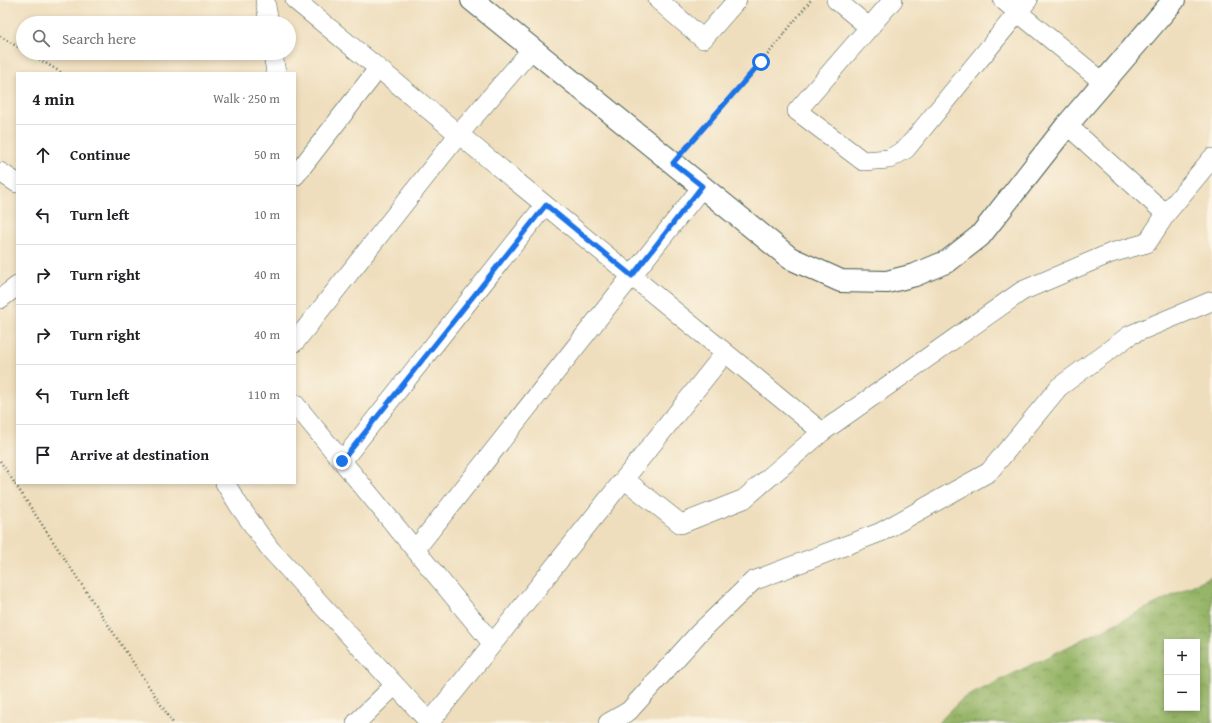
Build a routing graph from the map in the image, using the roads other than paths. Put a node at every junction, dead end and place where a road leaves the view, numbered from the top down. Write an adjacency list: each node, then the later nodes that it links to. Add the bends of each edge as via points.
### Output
1 (265, 0): 11 (street)
2 (295, 0): 15 (street)
3 (472, 0): 13 (street)
4 (658, 0): 5 (street, via 703,39)
5 (737, 0)
6 (836, 0): 12 (street)
7 (893, 0): 12 (street)
8 (1003, 0): 10 (street)
9 (1174, 0): 17 (street)
10 (1023, 6): 12 (street, via 906,149 889,159 863,161 797,111); 17 (street)
11 (268, 16)
12 (870, 28)
13 (532, 49): 19 (street); 24 (street)
14 (274, 60): 16 (street)
15 (378, 69): 19 (street); 22 (street)
16 (276, 72)
17 (1104, 83): 18 (street)
18 (1067, 126): 24 (street, via 980,236 948,261 915,275 887,282 841,281 790,258); 26 (street)
19 (459, 134): 25 (street); 31 (street)
20 (1212, 158): 26 (street)
21 (0, 172): 23 (street)
22 (296, 175)
23 (16, 182)
24 (702, 186): 27 (street)
25 (546, 205): 27 (street); 35 (street)
26 (1166, 214): 34 (street, via 1147,243 1111,253 1022,291)
27 (632, 276): 32 (street); 38 (street)
28 (16, 287): 29 (street)
29 (0, 299)
30 (1212, 301): 43 (street, via 1130,335 1059,387 989,472 881,532 752,581 699,633 629,711)
31 (296, 341)
32 (725, 353): 34 (street); 36 (street)
33 (296, 405): 35 (street)
34 (822, 432): 36 (street, via 744,499 680,524)
35 (342, 461): 38 (street)
36 (624, 479): 39 (street)
37 (226, 484): 40 (street, via 270,549)
38 (415, 550): 39 (street)
39 (492, 644): 42 (street)
40 (395, 685): 41 (street); 42 (street)
41 (356, 723)
42 (430, 723)
43 (608, 723)

